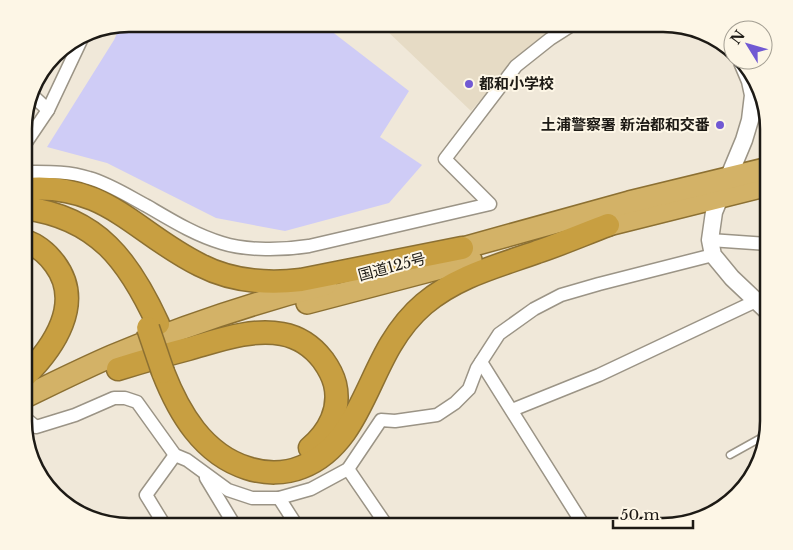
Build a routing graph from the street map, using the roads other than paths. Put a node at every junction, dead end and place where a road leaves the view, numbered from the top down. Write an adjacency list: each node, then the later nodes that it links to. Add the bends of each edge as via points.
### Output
1 (560, 33): 8 (street, via 516,66 445,159 490,204 309,246 267,249 224,244 205,237 88,177)
2 (77, 48): 5 (street)
3 (753, 93): 9 (street, via 744,140)
4 (37, 100): 5 (street)
5 (48, 110): 6 (street)
6 (32, 134)
7 (760, 170): 9 (highway, 国道125号)
8 (32, 172)
9 (728, 177): 12 (street); 19 (highway, 国道125号)
10 (760, 187): 12 (highway, 国道125号)
11 (32, 188): 19 (highway, via 68,190 99,200 202,266 249,280 301,280)
12 (719, 196): 15 (highway, 国道125号); 18 (street)
13 (32, 209): 22 (highway, via 51,212 99,238 133,276 145,297)
14 (32, 221): 22 (highway, via 69,232 101,254 123,280)
15 (608, 225): 25 (highway, 国道125号, via 322,299 215,331); 26 (highway, via 472,275 436,294 412,316 392,343 345,431 318,460 296,470 283,473 256,471 221,456 189,424 178,407)
16 (32, 244): 24 (highway, via 40,248 56,266 67,298 56,338)
17 (760, 244): 18 (street)
18 (711, 247): 20 (street, via 732,278); 23 (street, via 561,296 534,309 499,334)
19 (462, 248): 27 (highway, 国道125号, via 209,318 109,357)
20 (756, 301): 21 (street); 29 (street, via 599,375)
21 (760, 305)
22 (152, 326): 26 (highway, bridge)
23 (480, 362): 29 (street); 34 (street, via 469,389 456,403 437,415 381,420)
24 (33, 368)
25 (118, 369): 26 (highway, via 216,341 246,335 281,334 305,343 324,362 335,382 337,396 333,415 328,430 310,448 287,458 263,460 238,451 216,436); 28 (highway, 国道125号)
26 (169, 370)
27 (33, 393)
28 (33, 407)
29 (512, 410): 41 (street)
30 (33, 425): 32 (street, via 36,427 114,398 125,398 137,402)
31 (759, 439): 33 (lane)
32 (175, 455): 35 (street); 37 (street, via 146,495)
33 (730, 455)
34 (348, 469): 36 (street, via 311,489); 40 (street)
35 (204, 473): 36 (street, via 228,490 252,498); 38 (street)
36 (279, 498): 39 (street)
37 (160, 517)
38 (230, 517)
39 (291, 517)
40 (381, 517)
41 (579, 518)

